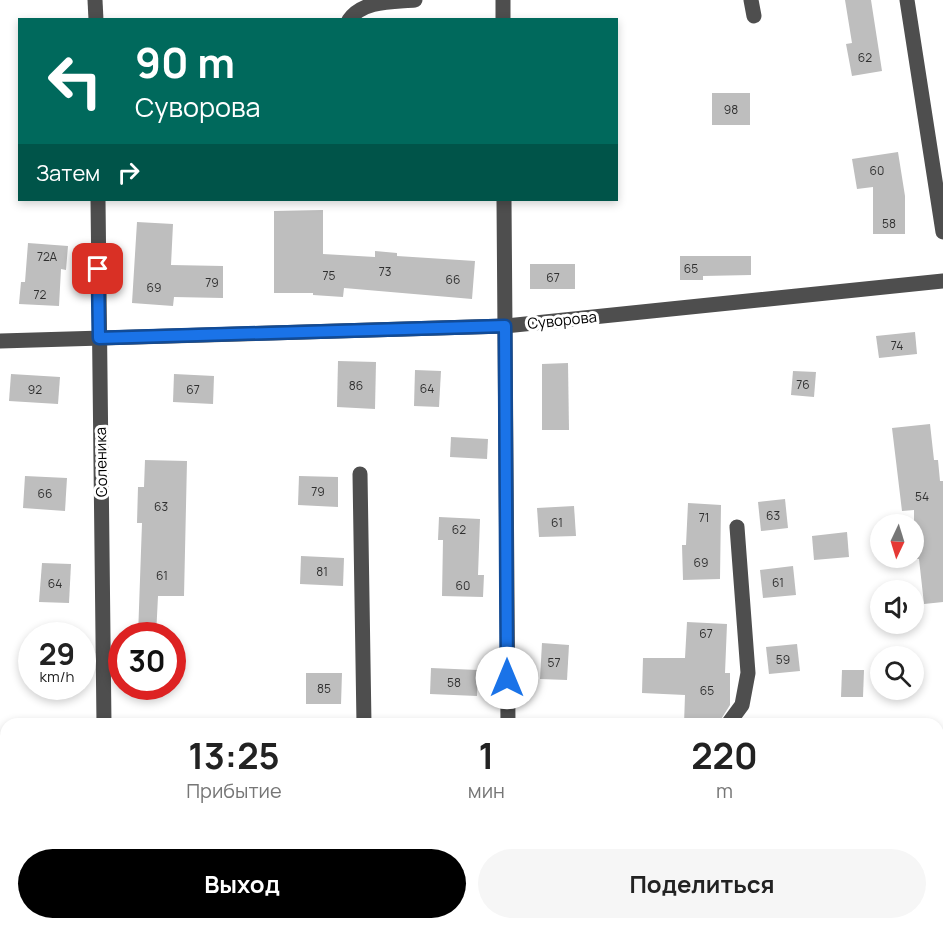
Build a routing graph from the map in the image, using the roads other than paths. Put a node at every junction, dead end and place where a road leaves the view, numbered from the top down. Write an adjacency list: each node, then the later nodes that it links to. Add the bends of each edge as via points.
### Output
1 (95, 0): 7 (street)
2 (415, 0): 8 (street, via 367,6)
3 (503, 0): 9 (street)
4 (751, 0): 6 (street)
5 (907, 0): 12 (street)
6 (754, 16)
7 (96, 18)
8 (350, 18)
9 (503, 18)
10 (98, 201): 15 (street, Соленика)
11 (504, 201): 14 (street)
12 (943, 232)
13 (943, 281): 14 (street, Суворова)
14 (505, 326): 15 (street, Суворова); 21 (street)
15 (99, 338): 16 (street, Суворова); 19 (street, Соленика)
16 (0, 341)
17 (360, 474): 20 (street)
18 (738, 527): 22 (street, via 748,673 742,705)
19 (104, 718)
20 (364, 718)
21 (508, 718)
22 (732, 718)

